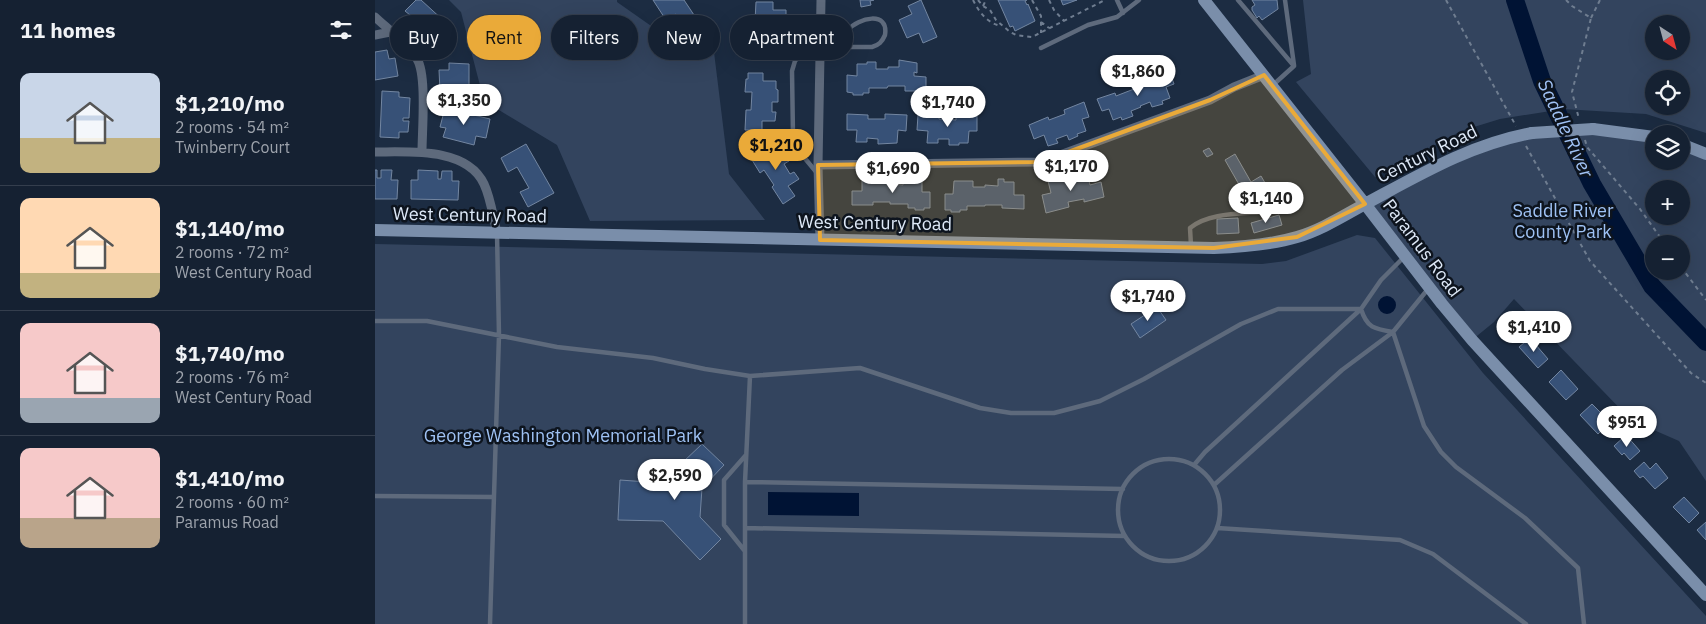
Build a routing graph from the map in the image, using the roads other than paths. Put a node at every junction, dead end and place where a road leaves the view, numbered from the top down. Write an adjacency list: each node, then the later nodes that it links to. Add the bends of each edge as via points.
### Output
1 (821, 0): 8 (street)
2 (1117, 0): 7 (lane)
3 (1139, 0): 7 (lane)
4 (1204, 0): 19 (main road, Paramus Road)
5 (1238, 0): 18 (lane)
6 (1285, 0): 18 (lane)
7 (1123, 13): 14 (lane, via 1088,25)
8 (821, 15)
9 (375, 17): 10 (street)
10 (390, 31)
11 (390, 32): 12 (street)
12 (375, 35)
13 (847, 47): 13 (lane, via 880,44 885,35 884,24 872,18 857,22 848,30)
14 (1041, 48)
15 (418, 60): 23 (street, via 423,75)
16 (796, 60): 26 (lane, via 792,71 793,136 798,150)
17 (821, 60): 25 (street)
18 (1294, 66): 19 (lane)
19 (1268, 80): 25 (street, via 1234,87 1210,100 1041,162); 27 (main road, Paramus Road)
20 (1645, 136): 27 (main road, Century Road, bridge, via 1593,129 1526,134 1488,143)
21 (1690, 148): 24 (main road)
22 (375, 152): 23 (street)
23 (422, 152): 30 (street, via 462,162 478,174 488,193)
24 (1706, 154)
25 (818, 165): 26 (street)
26 (819, 175): 31 (street)
27 (1365, 204): 32 (main road, West Century Road, via 1325,227 1297,237 1273,243); 33 (main road, Paramus Road)
28 (1262, 212): 32 (lane, via 1228,214 1196,223 1190,228)
29 (375, 230): 30 (main road, West Century Road)
30 (497, 233): 31 (main road, West Century Road); 38 (lane)
31 (820, 240): 32 (main road, West Century Road)
32 (1191, 248)
33 (1405, 256): 34 (main road, Paramus Road); 35 (lane, via 1381,280)
34 (1429, 288): 37 (lane); 51 (main road, Paramus Road, via 1516,390)
35 (1361, 309): 37 (lane, via 1365,321 1376,330); 39 (lane, via 1278,309 1241,324 1100,401 1054,414 980,408 860,368); 41 (lane)
36 (375, 321): 38 (lane, via 427,320)
37 (1393, 332): 43 (lane, via 1343,370); 55 (lane, via 1424,426 1441,452 1456,468 1525,518 1578,568)
38 (499, 335): 39 (lane); 46 (lane)
39 (750, 376): 40 (lane)
40 (746, 455): 42 (lane); 50 (lane, via 724,480 724,525)
41 (1193, 465): 43 (lane); 44 (lane, via 1174,459 1153,462 1135,472)
42 (745, 482): 44 (lane); 47 (lane)
43 (1215, 486): 48 (lane, via 1221,507)
44 (1123, 489): 49 (lane, via 1118,505 1119,521)
45 (375, 496): 46 (lane)
46 (493, 497): 52 (lane)
47 (745, 528): 49 (lane); 50 (lane)
48 (1217, 528): 49 (lane, via 1207,545 1192,556 1174,561 1155,560 1138,551); 54 (lane, via 1400,540 1433,554)
49 (1125, 536)
50 (745, 551): 53 (lane)
51 (1706, 595)
52 (490, 624)
53 (745, 624)
54 (1527, 624)
55 (1584, 624)

